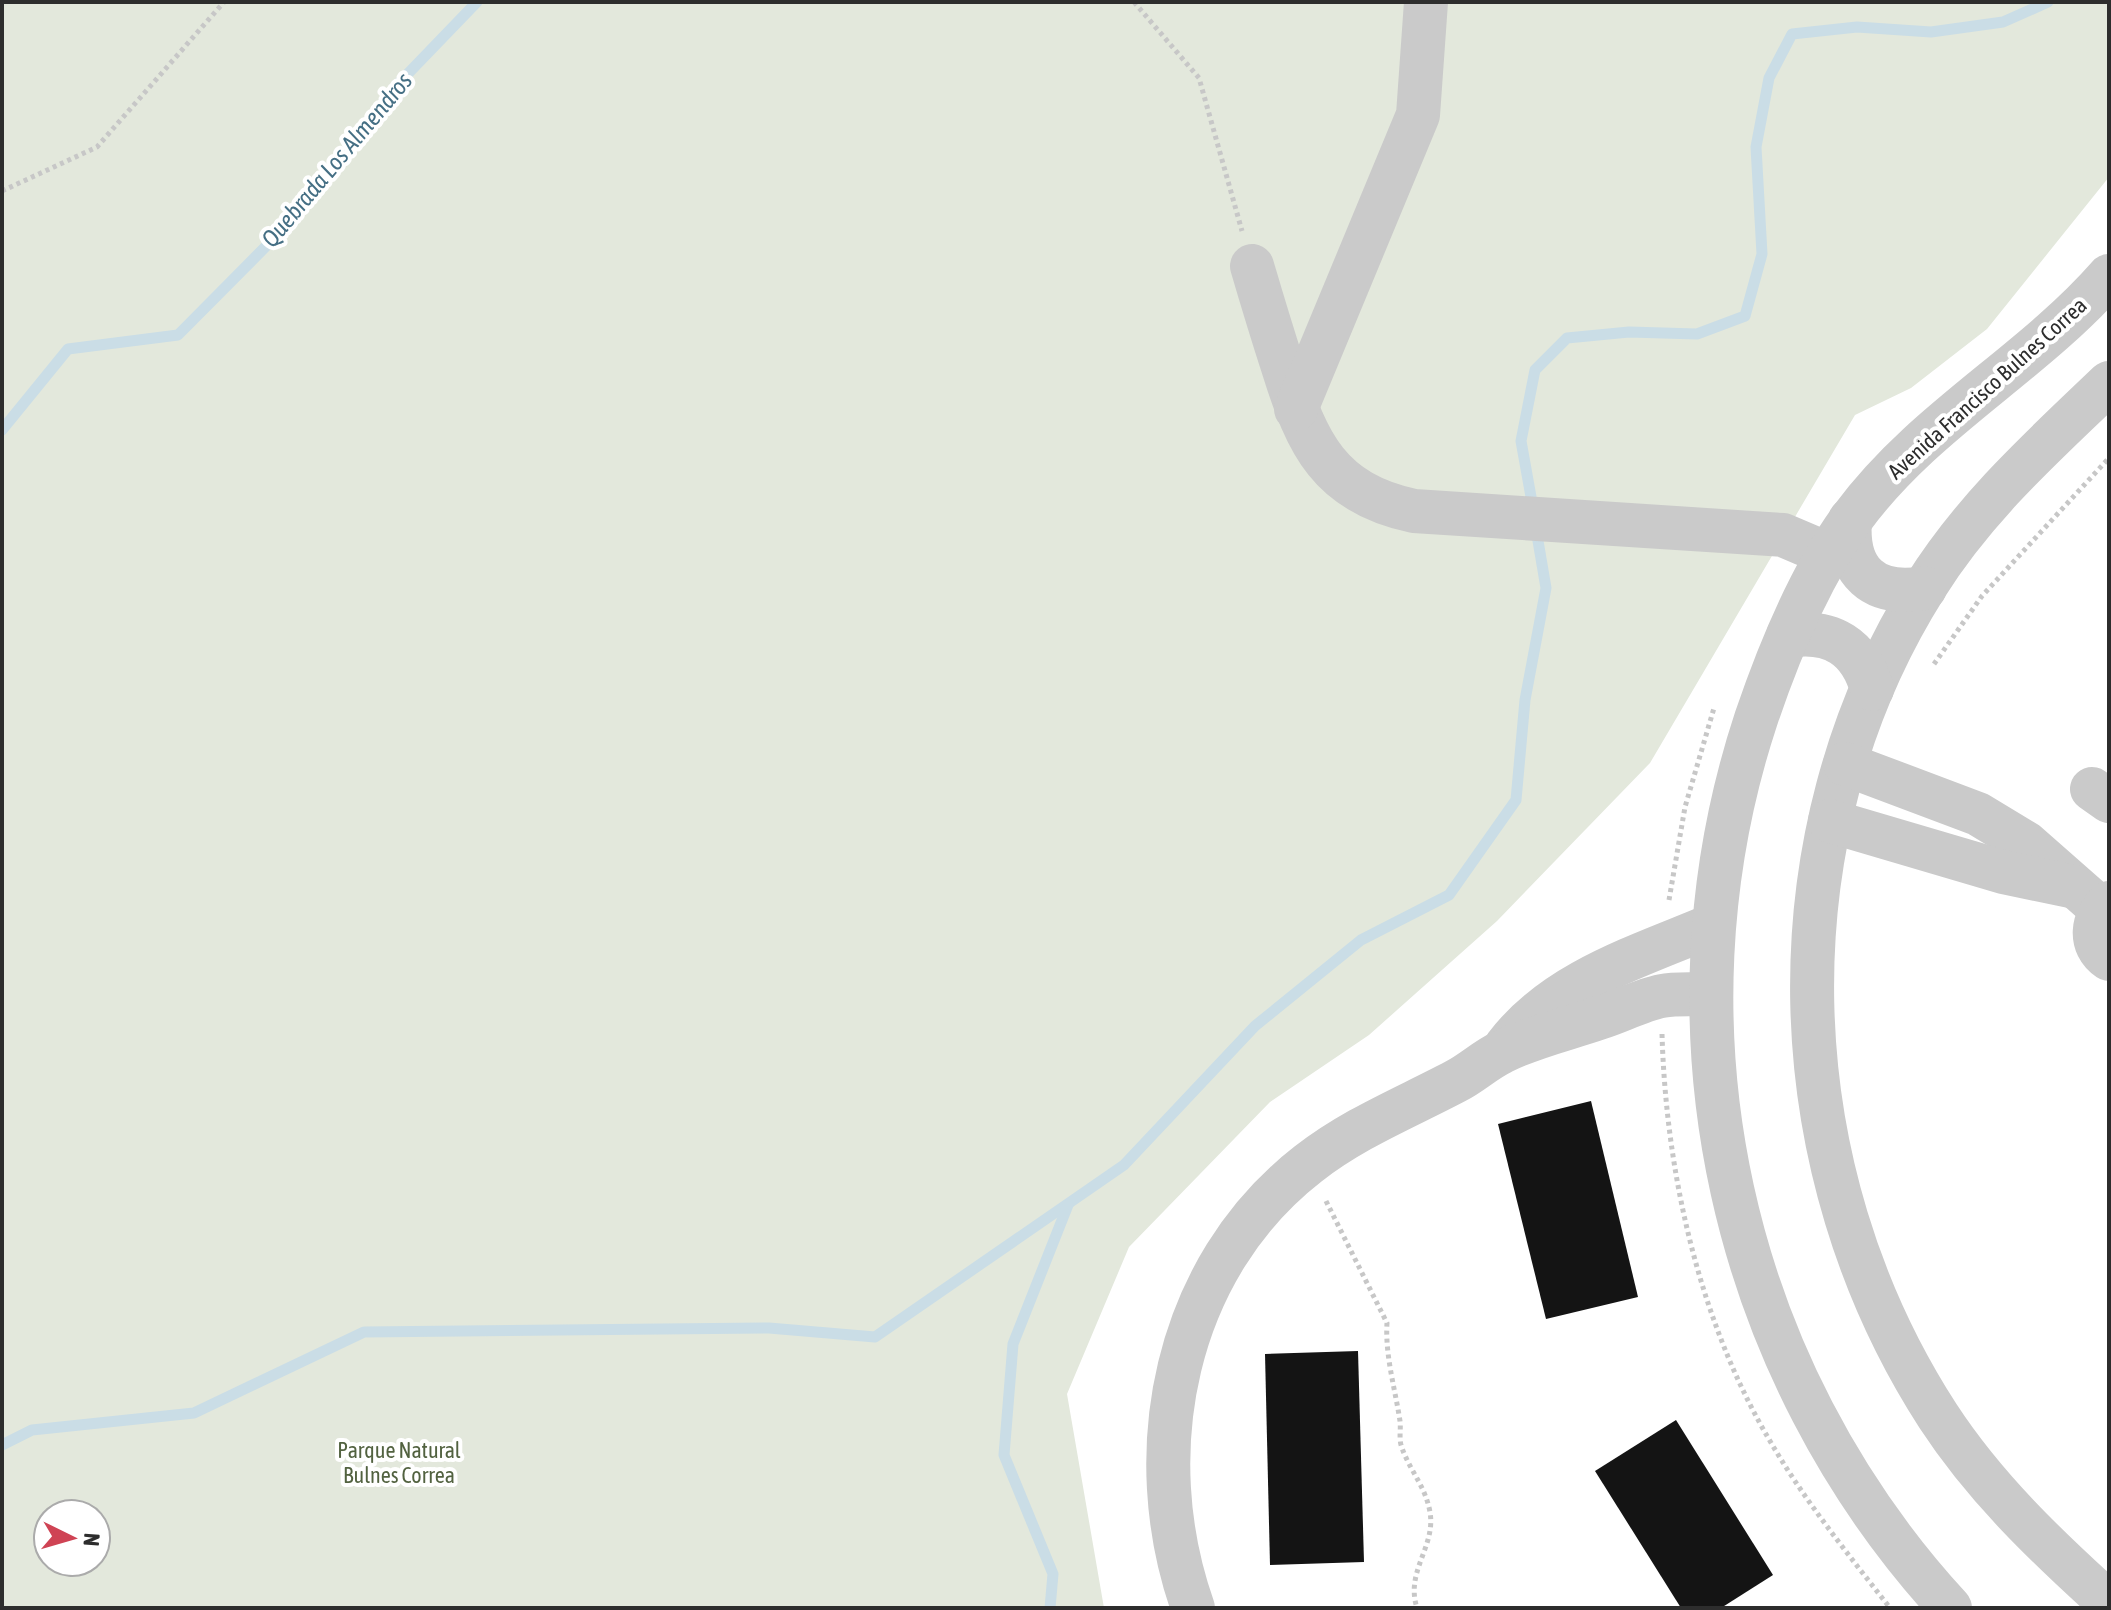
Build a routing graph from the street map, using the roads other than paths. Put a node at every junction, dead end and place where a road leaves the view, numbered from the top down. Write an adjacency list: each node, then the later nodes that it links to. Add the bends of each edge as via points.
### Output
1 (1426, 2): 5 (street, via 1418,115)
2 (1252, 266): 5 (street)
3 (2109, 276): 6 (street, Avenida Francisco Bulnes Correa, via 2053,332 1911,450)
4 (2109, 383): 7 (street, via 1998,490)
5 (1296, 409): 6 (street, via 1315,450 1347,484 1391,506)
6 (1840, 537): 7 (street, via 1858,568 1876,585 1900,592); 8 (street, Avenida Francisco Bulnes Correa)
7 (1925, 588): 9 (street)
8 (1788, 636): 9 (street, via 1811,632 1843,643 1866,668); 13 (street, Avenida Francisco Bulnes Correa, via 1747,748)
9 (1872, 689): 10 (street)
10 (1845, 764): 11 (street); 12 (street, via 1978,814 2026,843)
11 (1830, 821): 12 (street); 18 (street, via 1819,882 1811,1006 1824,1130 1856,1250 1893,1336 1939,1417 2016,1515)
12 (2096, 900): 14 (street, via 2096,944)
13 (1713, 925): 15 (street, Avenida Francisco Bulnes Correa); 16 (street, via 1553,998)
14 (2109, 959)
15 (1710, 994): 16 (street, via 1662,996); 17 (street, Avenida Francisco Bulnes Correa, via 1719,1127 1741,1232 1770,1321 1794,1379 1854,1488)
16 (1502, 1052): 19 (street, via 1375,1120 1308,1164 1238,1238 1194,1318 1180,1361 1167,1436 1172,1538)
17 (1931, 1601)
18 (2109, 1603)
19 (1193, 1608)

